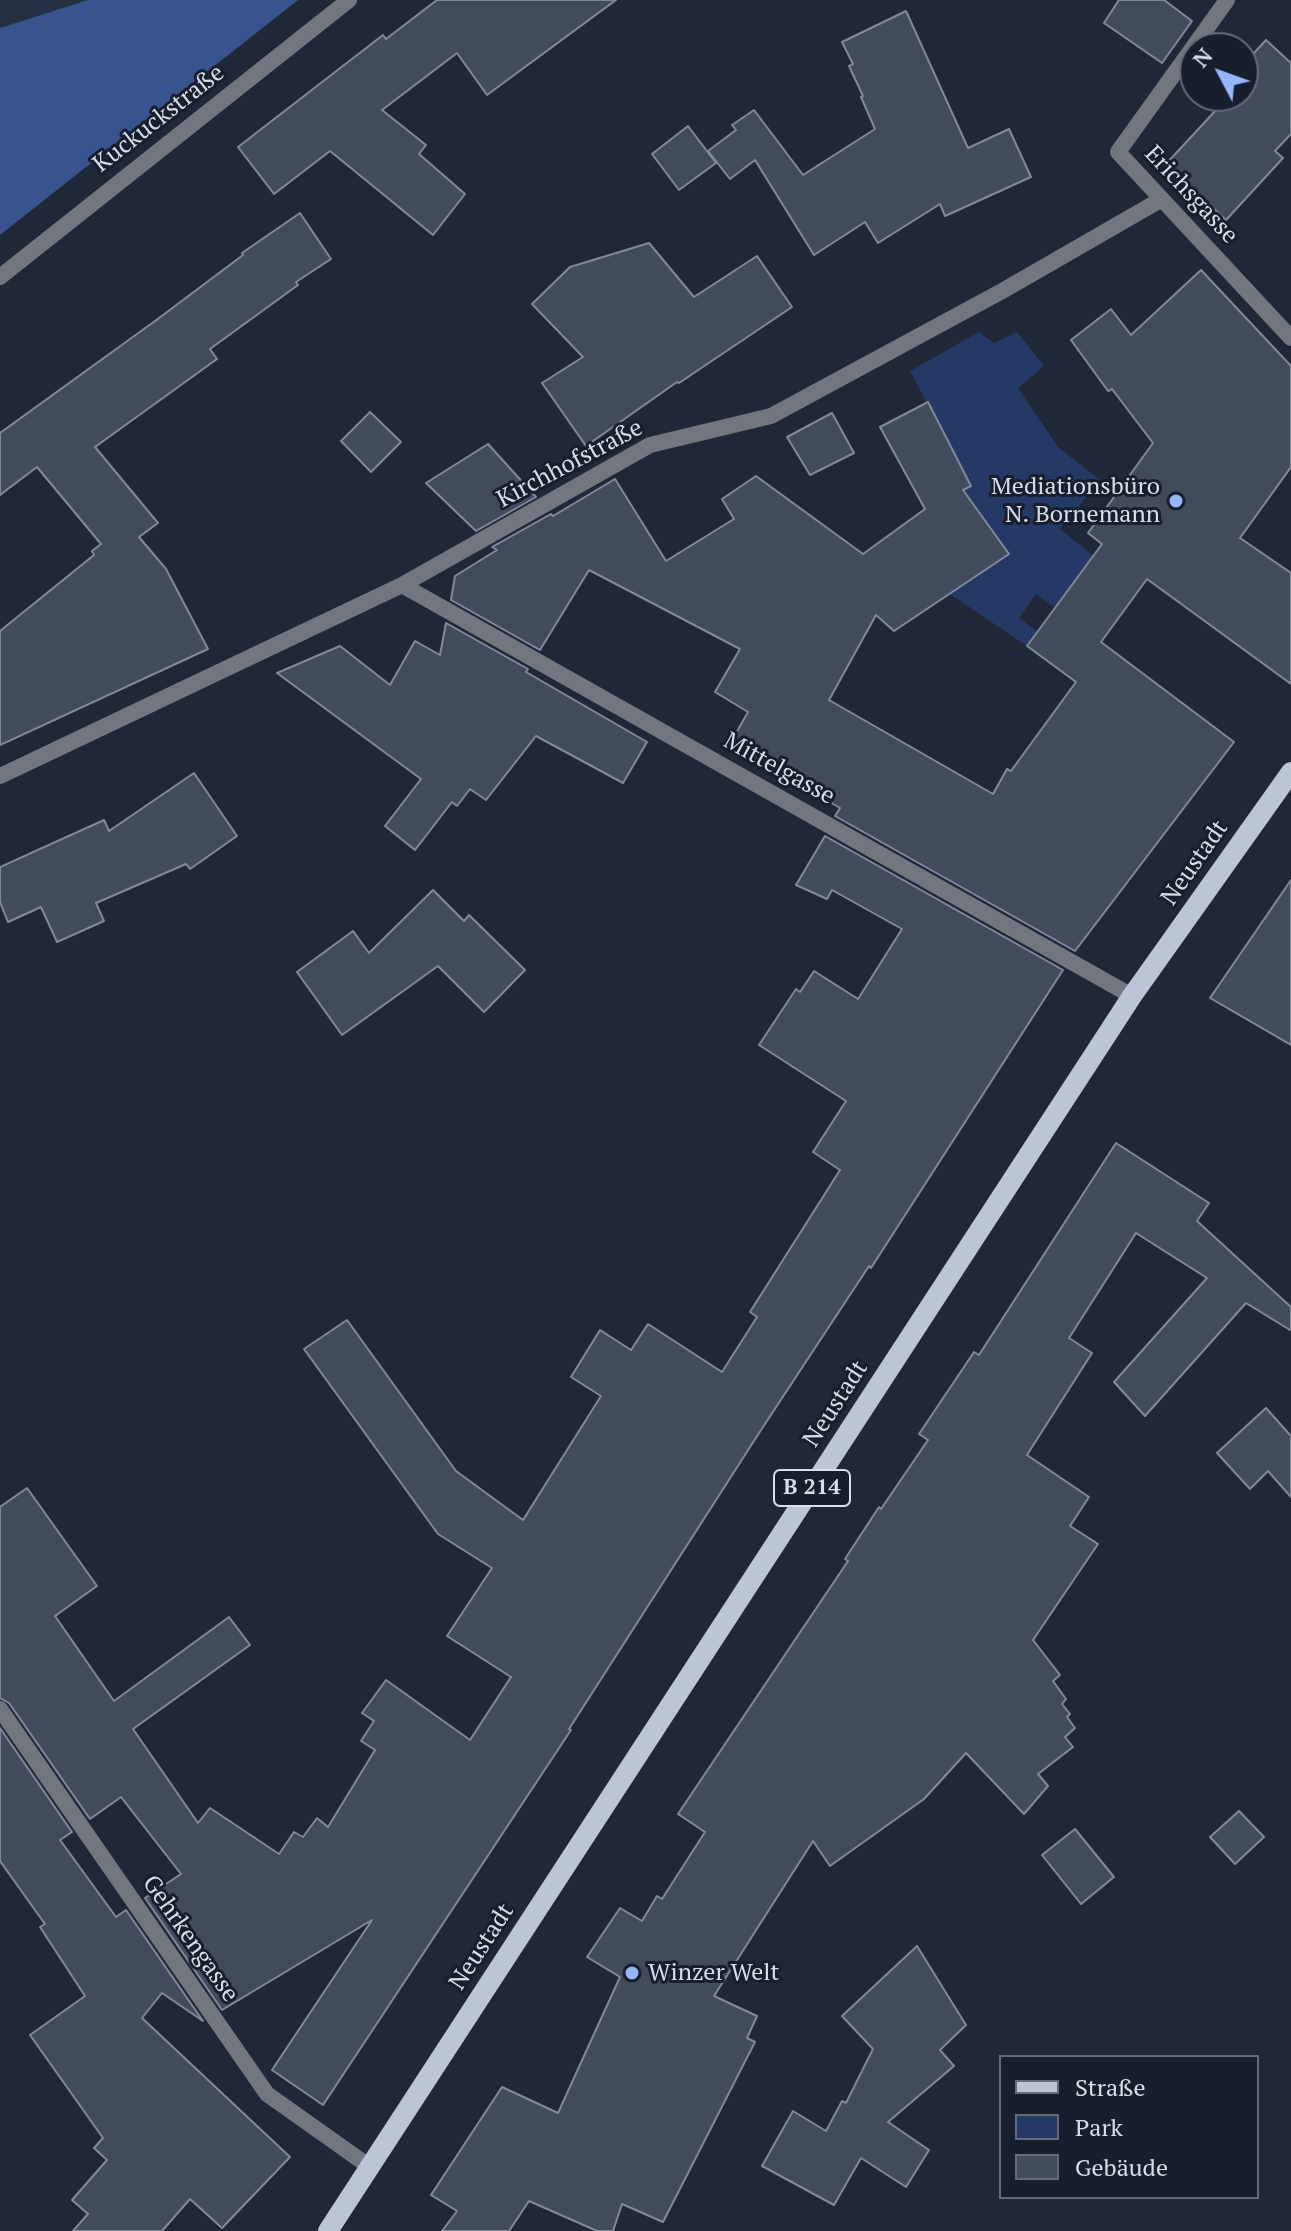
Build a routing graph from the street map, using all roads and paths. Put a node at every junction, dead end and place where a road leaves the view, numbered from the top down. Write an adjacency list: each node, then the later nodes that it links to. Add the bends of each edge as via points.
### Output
1 (349, 0): 4 (street, Kuckuckstraße)
2 (1227, 0): 3 (street, Erichsgasse, via 1118,152)
3 (1162, 199): 5 (street, Erichsgasse); 6 (street, Kirchhofstraße, via 771,416 650,445)
4 (0, 277)
5 (1291, 338)
6 (402, 585): 8 (street, Kirchhofstraße); 9 (street, Mittelgasse)
7 (1291, 772): 9 (main road, Neustadt / B 214)
8 (0, 776)
9 (1132, 996): 11 (main road, Neustadt / B 214)
10 (0, 1709): 11 (street, Gehrkengasse, via 267,2094)
11 (370, 2167): 12 (main road, Neustadt / B 214)
12 (328, 2231)

